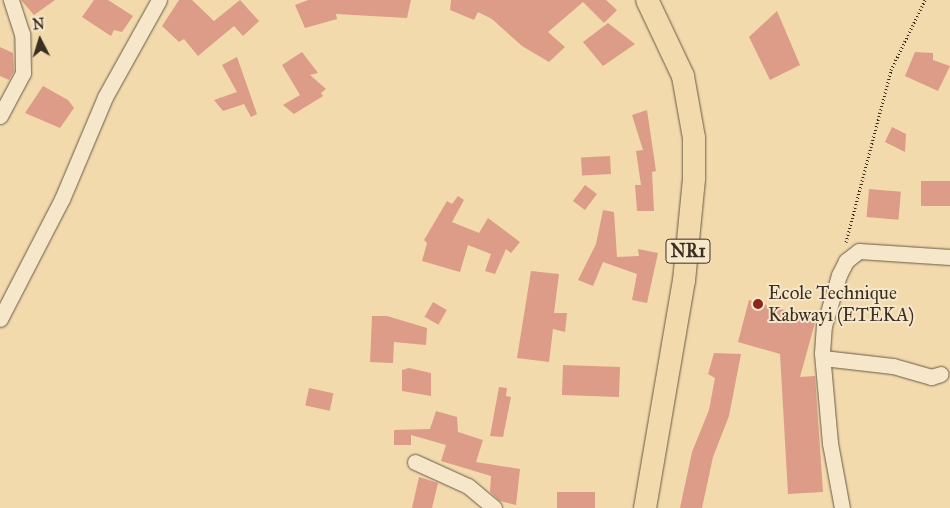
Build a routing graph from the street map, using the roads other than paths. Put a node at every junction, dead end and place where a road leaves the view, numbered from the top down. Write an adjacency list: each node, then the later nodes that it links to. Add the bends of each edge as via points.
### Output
1 (11, 0): 4 (street, via 22,34 23,73 19,88)
2 (159, 0): 6 (street, via 105,96 54,216)
3 (647, 0): 11 (highway, NR1, via 683,76 694,138 694,179 684,281)
4 (0, 116)
5 (950, 257): 7 (street, via 860,251 846,261 824,326)
6 (0, 319)
7 (822, 358): 8 (street, via 893,366 931,377); 12 (street, via 830,443)
8 (941, 374)
9 (415, 462): 10 (street, via 468,486)
10 (494, 508)
11 (645, 508)
12 (842, 508)

